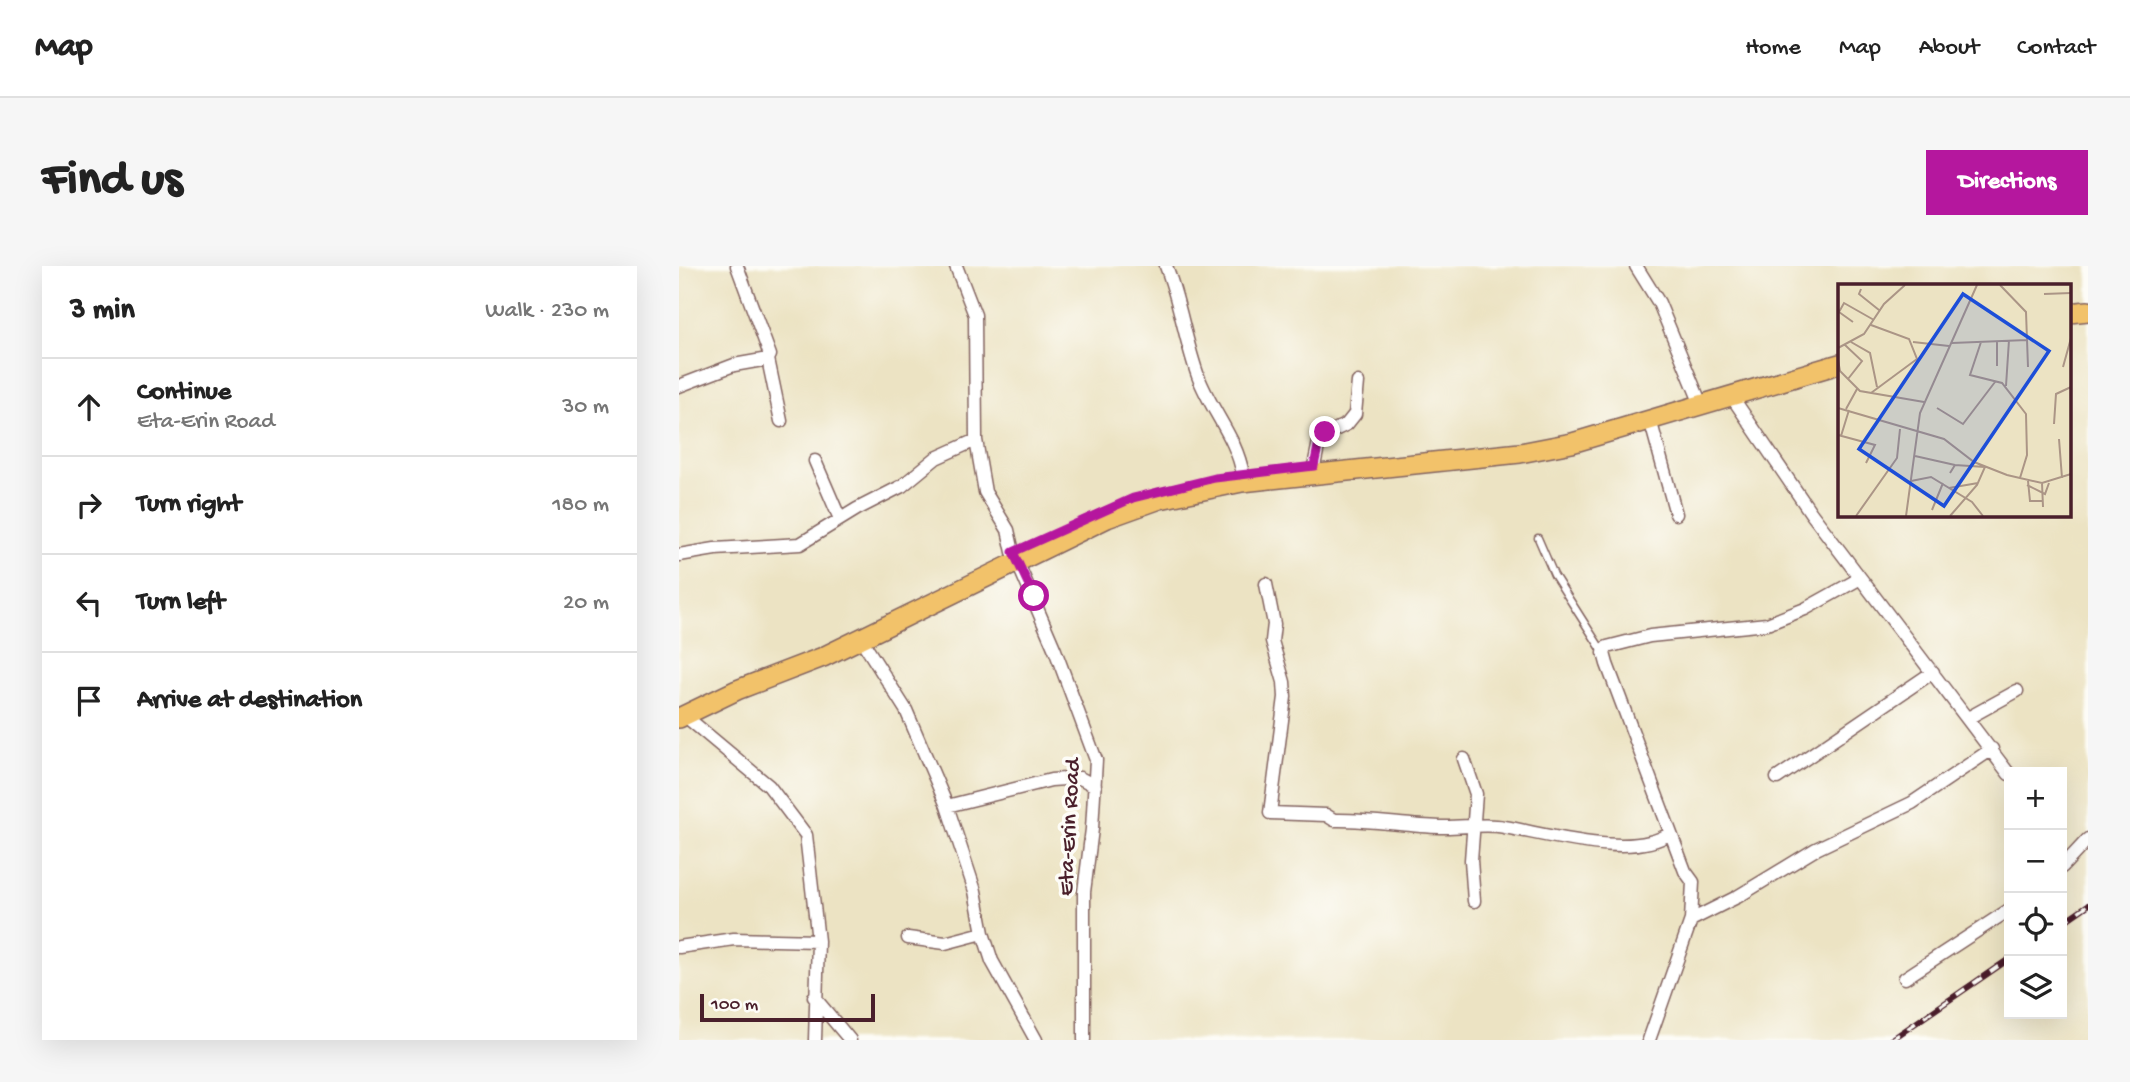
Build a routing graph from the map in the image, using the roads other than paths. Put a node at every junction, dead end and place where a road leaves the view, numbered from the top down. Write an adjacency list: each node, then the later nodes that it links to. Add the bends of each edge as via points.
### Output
1 (737, 266): 6 (street)
2 (956, 266): 14 (street, Eta-Erin Road, via 975,315)
3 (1166, 266): 17 (street, via 1198,376 1239,453)
4 (1636, 266): 10 (street, via 1659,303)
5 (1838, 355): 10 (main road)
6 (768, 359): 9 (street, via 734,365); 12 (street)
7 (1838, 364): 11 (main road)
8 (1358, 382): 16 (street, via 1355,414 1347,424 1320,437)
9 (679, 386)
10 (1698, 397): 16 (main road, via 1573,434)
11 (1732, 397): 13 (main road); 23 (street)
12 (781, 421)
13 (1651, 423): 18 (street); 22 (main road, via 1520,453 1201,489 1133,508)
14 (976, 439): 19 (street, via 936,458 902,486); 22 (street, Eta-Erin Road, via 985,492 1008,530)
15 (815, 461): 19 (street)
16 (1314, 466): 17 (main road)
17 (1243, 475): 22 (main road, via 1182,484 1133,498)
18 (1676, 514)
19 (841, 519): 21 (street, via 800,544)
20 (1538, 538): 26 (lane, via 1554,575)
21 (679, 555)
22 (1015, 556): 25 (main road); 29 (main road, via 817,649 716,686); 35 (street, Eta-Erin Road, via 1079,711 1096,760)
23 (1859, 579): 26 (street, via 1767,624 1650,636 1607,647); 27 (street)
24 (1266, 584): 37 (street, via 1275,624 1272,641 1285,697 1271,813)
25 (861, 639): 29 (main road); 36 (street, via 906,710)
26 (1604, 653): 38 (street)
27 (1933, 673): 30 (street); 34 (street)
28 (2017, 691): 30 (street)
29 (680, 713): 46 (street, via 768,786 806,835)
30 (1968, 718): 31 (street)
31 (1992, 749): 33 (street); 43 (street, via 1932,791 1816,849)
32 (1464, 759): 37 (street, via 1476,794)
33 (2004, 767)
34 (1777, 778)
35 (1095, 786): 36 (street, via 1080,778 1051,780); 53 (street, Eta-Erin Road, via 1084,892)
36 (947, 806): 44 (street, via 975,891)
37 (1475, 828): 38 (street, via 1502,826 1528,834 1625,845 1658,842); 41 (street, via 1471,860)
38 (1670, 833): 43 (street, via 1693,882)
39 (2088, 839): 40 (street)
40 (2067, 856)
41 (1474, 901)
42 (2004, 913): 48 (street)
43 (1691, 920): 54 (street)
44 (983, 933): 45 (street, via 945,943); 52 (street, via 992,961)
45 (908, 938)
46 (818, 941): 47 (street, via 734,939); 49 (street)
47 (679, 947)
48 (1905, 978)
49 (814, 997): 50 (street); 51 (street)
50 (815, 1040)
51 (850, 1040)
52 (1036, 1040)
53 (1084, 1040)
54 (1649, 1040)

